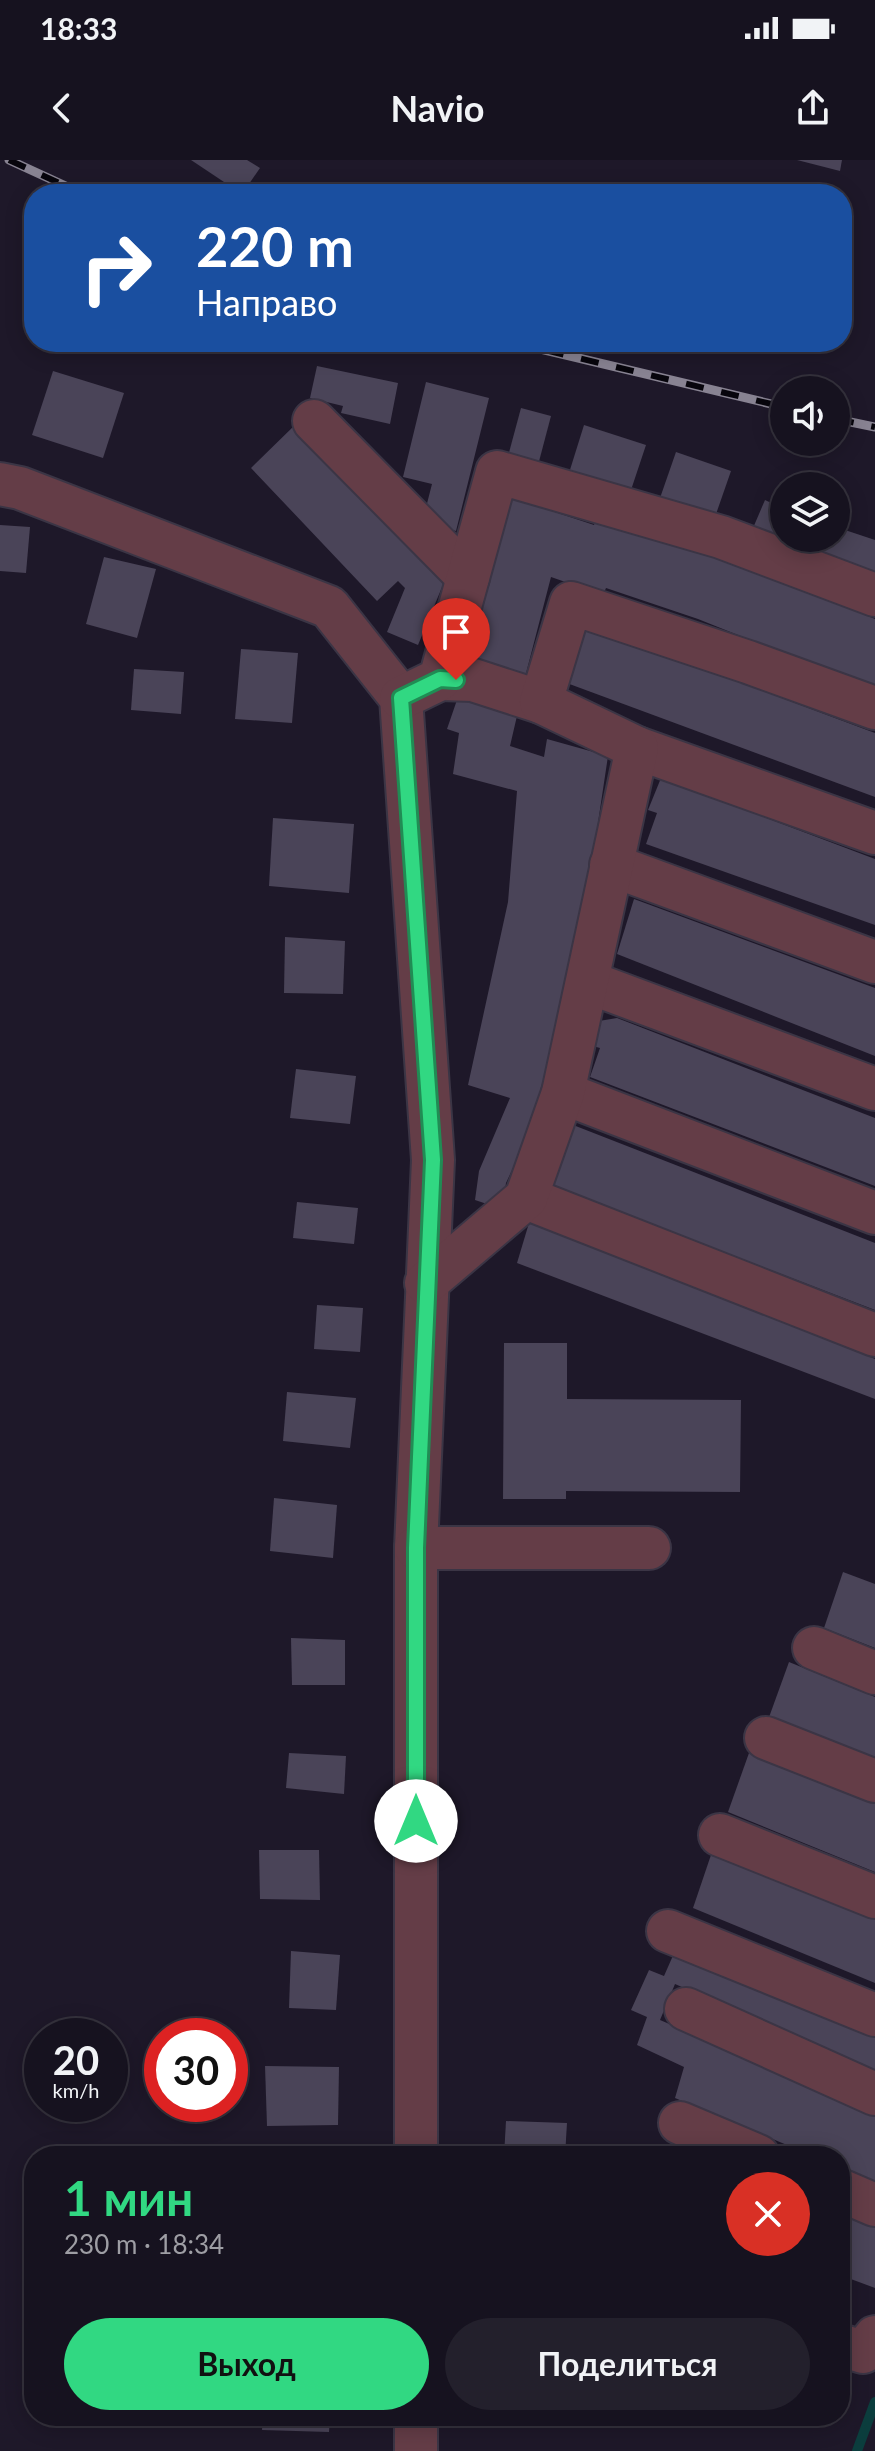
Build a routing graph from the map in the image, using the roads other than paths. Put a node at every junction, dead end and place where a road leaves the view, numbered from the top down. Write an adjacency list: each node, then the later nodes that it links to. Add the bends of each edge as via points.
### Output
1 (314, 421): 3 (street)
2 (0, 484): 6 (street, via 329,607)
3 (468, 577): 4 (street, via 497,472 721,537); 5 (street)
4 (875, 595)
5 (440, 679): 6 (street); 7 (street, via 473,680)
6 (401, 698): 18 (street, via 433,1160)
7 (541, 702): 8 (street, via 571,603); 9 (street)
8 (875, 708)
9 (637, 748): 10 (street); 11 (street)
10 (875, 833)
11 (611, 865): 12 (street); 13 (street)
12 (875, 962)
13 (588, 982): 14 (street); 15 (street)
14 (875, 1089)
15 (563, 1093): 16 (street); 17 (street)
16 (526, 1198): 18 (street); 19 (street)
17 (875, 1213)
18 (426, 1283): 20 (street)
19 (875, 1335)
20 (416, 1548): 21 (street); 33 (street)
21 (649, 1548)
22 (814, 1648): 23 (street)
23 (875, 1673)
24 (766, 1738): 25 (street)
25 (875, 1781)
26 (720, 1835): 27 (street)
27 (875, 1897)
28 (668, 1931): 30 (street)
29 (686, 2009): 31 (street)
30 (875, 2015)
31 (875, 2094)
32 (680, 2123): 34 (street)
33 (416, 2146)
34 (734, 2146)
35 (850, 2194): 36 (street)
36 (875, 2205)
37 (875, 2337): 38 (street, via 863,2352)
38 (850, 2348)
39 (416, 2426): 40 (street)
40 (416, 2451)

